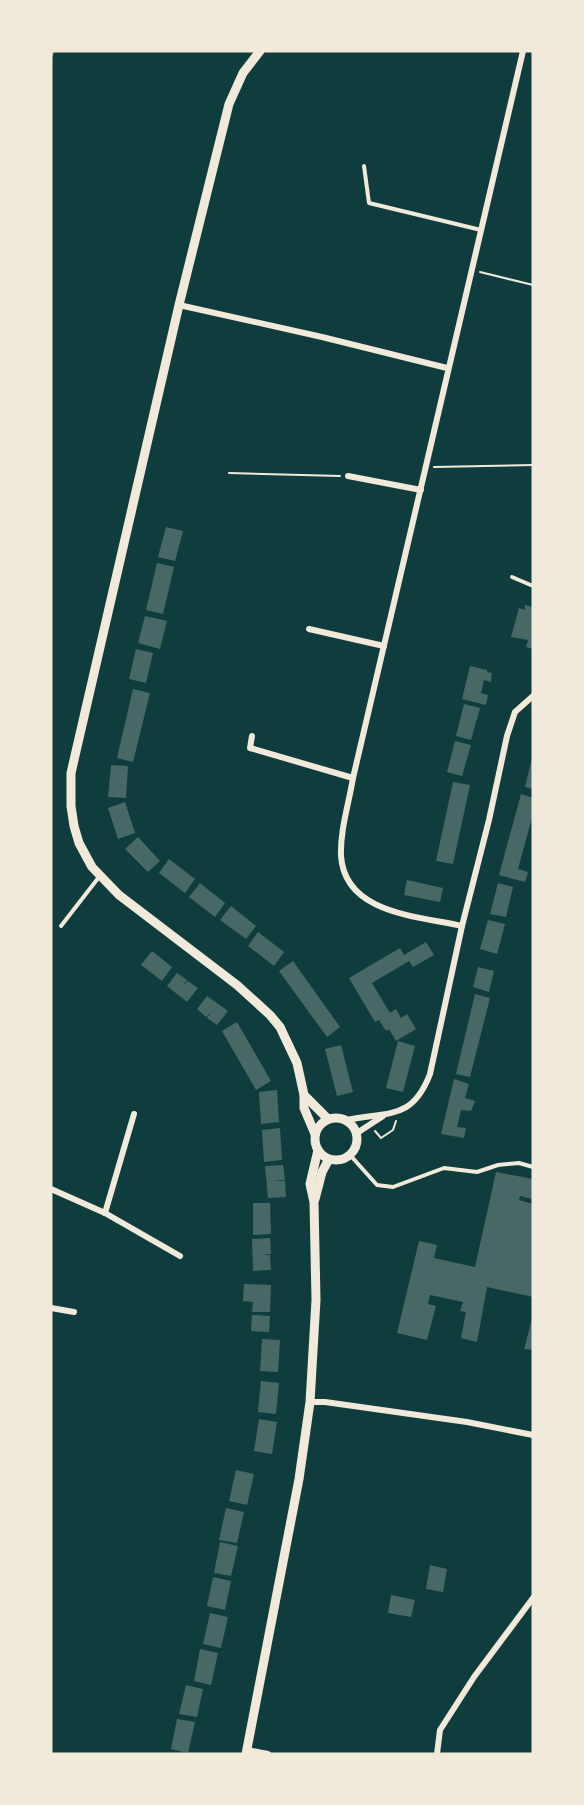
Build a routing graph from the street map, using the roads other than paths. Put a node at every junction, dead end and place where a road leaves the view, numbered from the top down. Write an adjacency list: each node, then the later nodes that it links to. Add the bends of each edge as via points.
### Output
1 (260, 51): 5 (street, via 243,73 229,104)
2 (523, 51): 4 (street)
3 (364, 166): 4 (lane, via 369,203)
4 (481, 230): 6 (street)
5 (179, 305): 6 (street); 16 (street, via 72,773 74,826 79,843)
6 (447, 368): 8 (street)
7 (348, 476): 8 (street)
8 (421, 490): 12 (street)
9 (513, 577): 10 (lane)
10 (533, 586)
11 (309, 629): 12 (street)
12 (384, 646): 15 (street)
13 (533, 696): 18 (street, via 516,712 507,736)
14 (252, 736): 15 (street, via 250,748)
15 (353, 778): 18 (street, via 341,848 342,864 353,886 377,906)
16 (100, 877): 17 (lane); 19 (street, via 270,1015 292,1053)
17 (61, 926)
18 (462, 926): 21 (street, via 424,1091 412,1104)
19 (304, 1095): 22 (street); 25 (street, via 304,1108)
20 (134, 1114): 32 (street)
21 (384, 1115): 23 (street); 24 (street)
22 (328, 1119): 23 (street); 25 (street)
23 (347, 1120): 24 (street)
24 (357, 1133): 27 (street)
25 (315, 1134): 26 (street)
26 (318, 1150): 28 (street); 31 (street, via 310,1184)
27 (350, 1155): 28 (street); 29 (lane, via 377,1185 393,1187 444,1168 477,1172 519,1163)
28 (329, 1159): 31 (street)
29 (533, 1167)
30 (51, 1189): 32 (street)
31 (314, 1202): 36 (street, via 316,1300)
32 (105, 1213): 33 (street)
33 (180, 1256)
34 (51, 1308): 35 (street)
35 (74, 1312)
36 (310, 1402): 37 (street, via 467,1422); 39 (street)
37 (533, 1435)
38 (533, 1598): 41 (street, via 440,1730)
39 (247, 1752): 40 (street)
40 (268, 1754)
41 (437, 1754)

